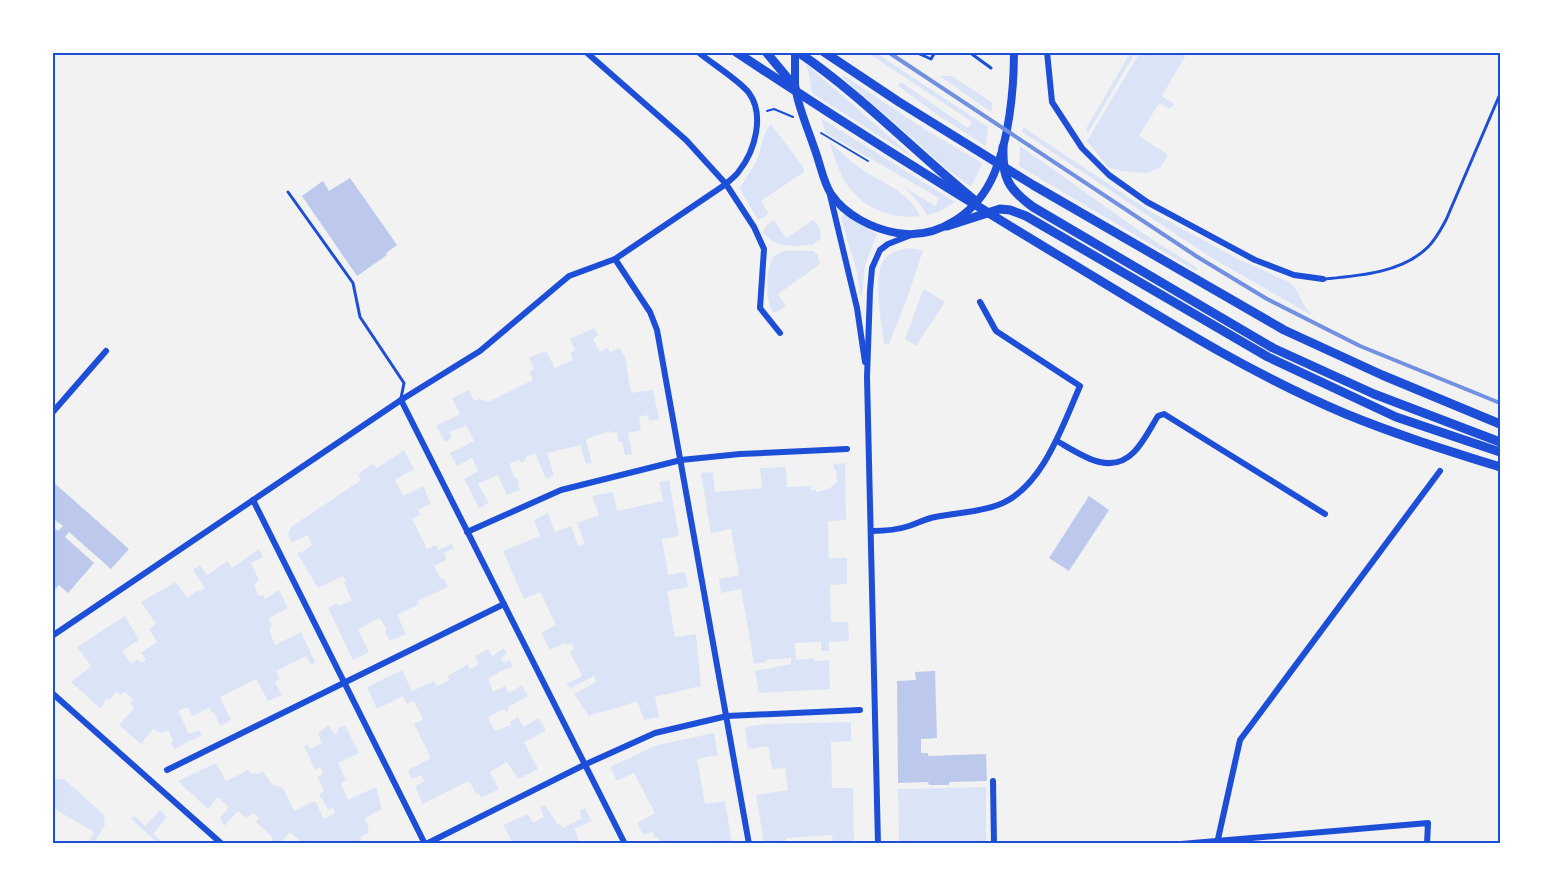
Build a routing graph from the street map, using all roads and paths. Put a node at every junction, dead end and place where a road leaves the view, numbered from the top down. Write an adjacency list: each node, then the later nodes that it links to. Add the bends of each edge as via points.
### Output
1 (586, 52): 18 (street, via 686,140)
2 (698, 52): 18 (street, via 747,91 755,104 756,127 748,155 740,171)
3 (736, 52): 21 (main road)
4 (766, 52): 13 (main road)
5 (796, 52): 13 (street); 21 (main road, via 828,73)
6 (824, 52): 32 (main road, via 1033,185 1284,330)
7 (915, 52): 8 (lane, via 931,59)
8 (935, 52)
9 (969, 52): 12 (lane)
10 (1014, 52): 15 (street)
11 (1047, 52): 25 (street, via 1052,102 1082,148 1109,175 1147,202 1255,260 1294,275)
12 (992, 68)
13 (795, 87): 20 (street)
14 (1500, 94): 25 (lane, via 1446,220 1427,248 1399,265 1369,274)
15 (1003, 147): 22 (street, via 986,190); 34 (main road, via 1004,171 1017,195 1078,234 1273,348 1374,394)
16 (849, 151): 17 (path)
17 (868, 161)
18 (726, 184): 24 (street); 27 (street, via 764,249 760,308)
19 (288, 192): 30 (lane, via 353,283 360,317 404,383)
20 (829, 192): 23 (street, via 868,224); 29 (street, via 857,308)
21 (1002, 222): 38 (main road, via 1180,328 1307,396 1391,432)
22 (947, 226): 23 (street); 36 (main road, via 992,210 1004,209 1026,216 1268,357 1396,417)
23 (912, 235): 29 (street, via 883,248 874,263)
24 (615, 259): 30 (street, via 569,276 480,351); 37 (street, via 650,312 657,330)
25 (1323, 279)
26 (980, 302): 33 (street, via 996,332 1080,386)
27 (780, 333)
28 (106, 351): 31 (street)
29 (867, 377): 42 (street)
30 (401, 400): 40 (street); 43 (street)
31 (52, 412)
32 (1500, 424)
33 (1057, 441): 41 (street, via 1096,462 1116,464 1134,453 1158,416 1164,414); 42 (street, via 1031,481 998,506 922,519 888,531)
34 (1500, 442)
35 (847, 449): 37 (street)
36 (1500, 452)
37 (681, 460): 43 (street, via 561,490); 49 (street)
38 (1500, 467)
39 (1440, 471): 53 (street, via 1240,740)
40 (253, 500): 45 (street); 46 (street)
41 (1325, 514)
42 (872, 531): 58 (street)
43 (467, 532): 44 (street)
44 (504, 604): 46 (street); 50 (street)
45 (52, 636)
46 (344, 682): 51 (street); 55 (street)
47 (52, 693): 54 (street)
48 (860, 710): 49 (street)
49 (727, 716): 50 (street, via 655,733); 57 (street)
50 (584, 765): 55 (street); 56 (street)
51 (167, 770)
52 (993, 781): 59 (street)
53 (1218, 839): 60 (street); 61 (street, via 1428,823)
54 (222, 843)
55 (426, 843)
56 (624, 843)
57 (749, 843)
58 (878, 843)
59 (993, 843)
60 (1181, 843)
61 (1427, 843)

